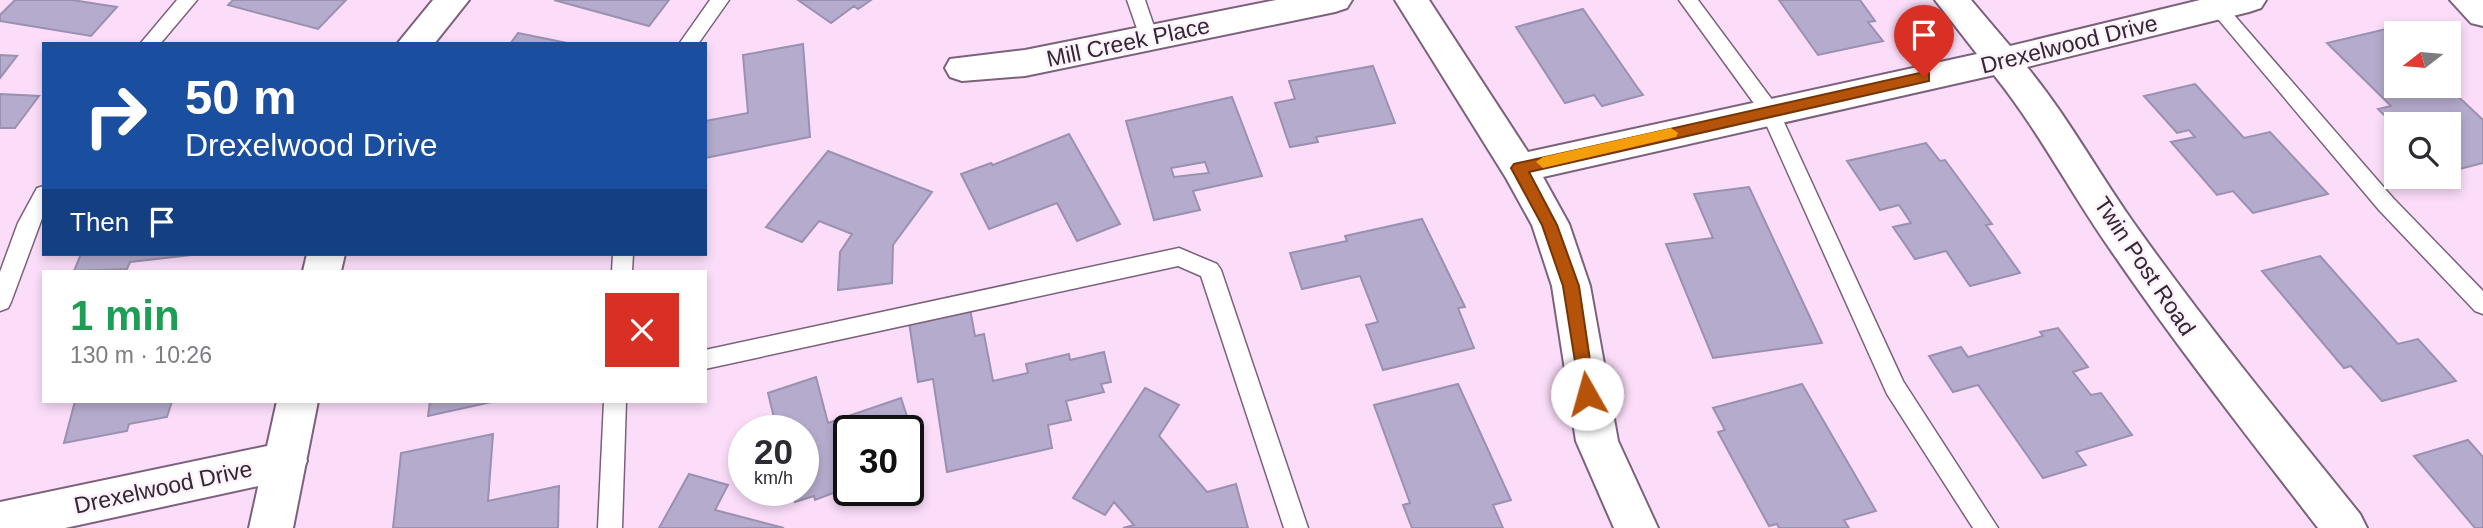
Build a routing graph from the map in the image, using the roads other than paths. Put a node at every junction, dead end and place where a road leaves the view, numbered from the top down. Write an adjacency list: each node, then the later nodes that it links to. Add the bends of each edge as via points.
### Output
1 (188, 0): 13 (lane)
2 (452, 0): 14 (street)
3 (720, 0): 15 (lane)
4 (1136, 0): 12 (lane)
5 (1335, 0): 12 (street, Mill Creek Place)
6 (1412, 0): 19 (street)
7 (1688, 0): 18 (lane)
8 (1952, 0): 16 (street, Twin Post Road)
9 (2468, 0): 11 (street)
10 (2226, 2): 16 (street, Drexelwood Drive); 22 (lane, via 2386,204)
11 (2483, 14)
12 (1149, 38): 17 (street, Mill Creek Place, via 1025,63)
13 (151, 42)
14 (416, 42)
15 (689, 42)
16 (2002, 61): 18 (street, Drexelwood Drive); 33 (street, Twin Post Road, via 2036,102 2123,238 2204,352)
17 (962, 68)
18 (1769, 110): 19 (street, Drexelwood Drive); 32 (lane, via 1895,387)
19 (1519, 168): 31 (street, via 1550,225 1571,286 1597,441)
20 (42, 198): 21 (lane, via 28,223)
21 (0, 302)
22 (2483, 305)
23 (707, 360): 30 (lane, via 1179,257 1210,270)
24 (297, 403): 26 (street)
25 (615, 403): 29 (lane)
26 (286, 461): 27 (street, Drexelwood Drive); 28 (street)
27 (0, 522)
28 (271, 528)
29 (610, 528)
30 (1296, 528)
31 (1636, 528)
32 (1986, 528)
33 (2345, 528)

